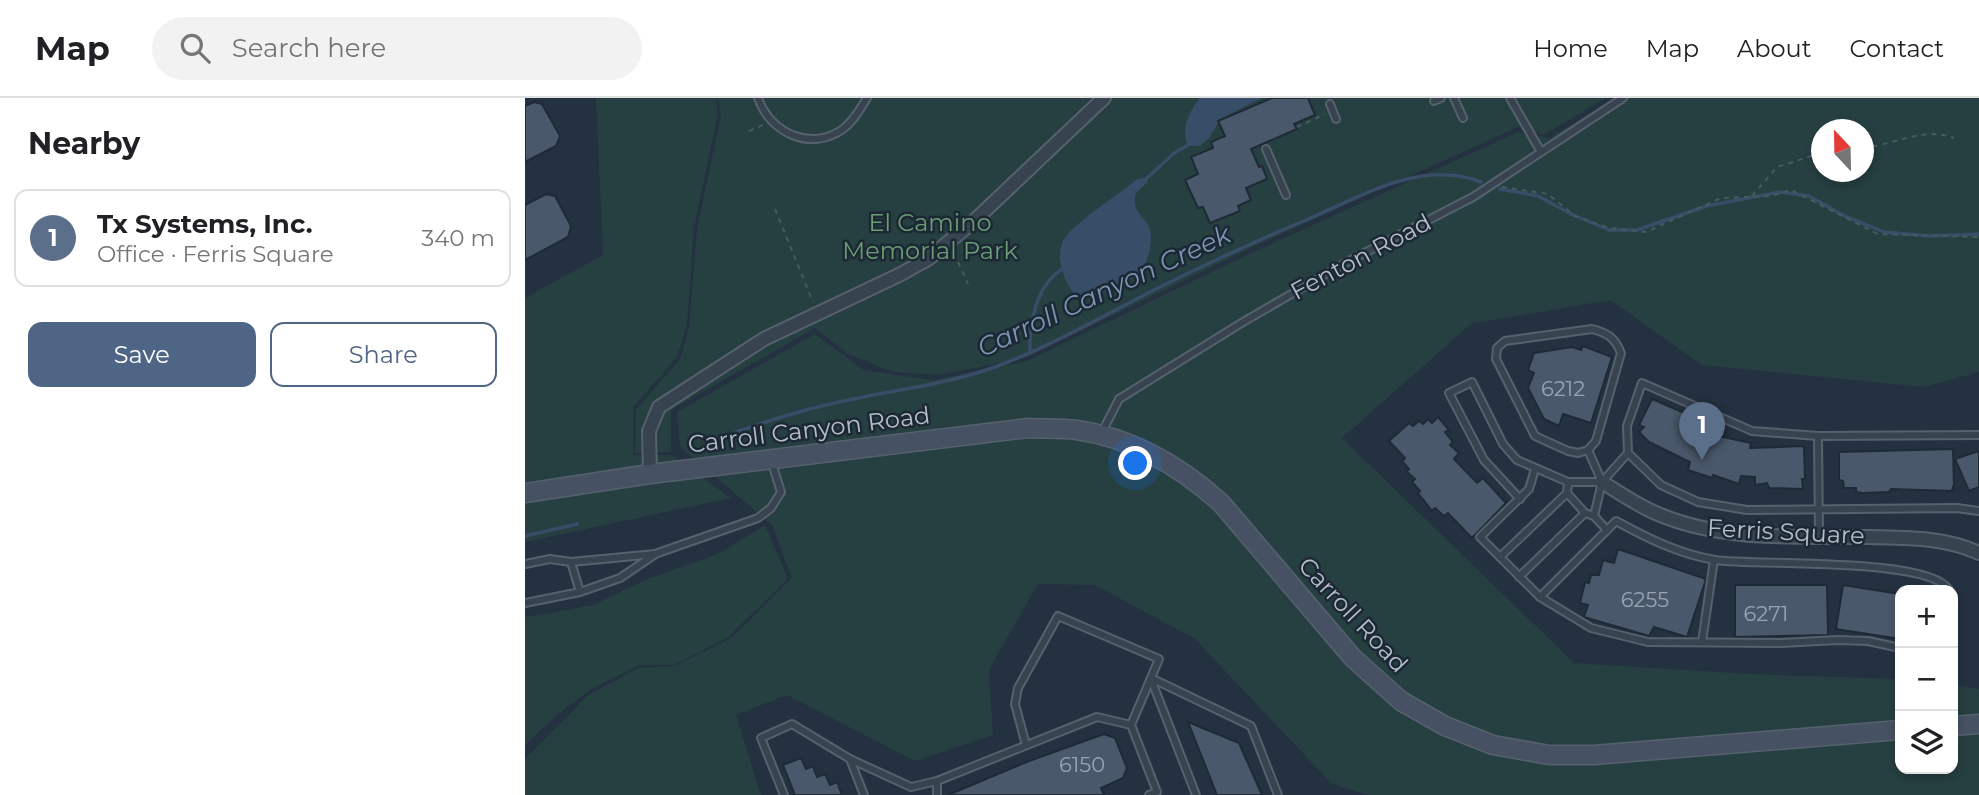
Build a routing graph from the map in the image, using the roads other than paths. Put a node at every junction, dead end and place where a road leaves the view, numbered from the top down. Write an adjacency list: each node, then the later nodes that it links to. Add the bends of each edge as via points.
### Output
1 (758, 98): 2 (lane, via 770,121 782,131 812,139 843,130)
2 (867, 98)
3 (1104, 98): 20 (street, via 950,243 899,275 764,339 659,407 649,431)
4 (1454, 98): 9 (lane)
5 (1510, 98): 11 (lane)
6 (1623, 98): 11 (lane, Fenton Road)
7 (1332, 107): 8 (lane)
8 (1336, 118)
9 (1463, 118)
10 (1266, 149): 12 (lane)
11 (1541, 152): 13 (lane, Fenton Road, via 1473,197 1345,263 1177,362 1119,399)
12 (1286, 195)
13 (1103, 430): 18 (main road, Carroll Canyon Road, via 1028,428); 49 (main road, Carroll Road, via 1155,456 1221,503 1353,658 1401,701 1445,726 1493,745 1549,755 1594,755)
14 (1979, 435): 15 (lane)
15 (1818, 436): 17 (lane, via 1752,431 1642,383 1627,426); 26 (lane)
16 (1588, 450): 16 (lane, via 1568,451 1535,436 1496,359 1497,348 1505,341 1592,329 1616,341 1621,353 1596,440); 22 (lane)
17 (1628, 453): 22 (lane); 26 (lane, via 1661,485 1697,502 1747,510)
18 (772, 461): 20 (main road, Carroll Canyon Road); 33 (lane, via 781,492 771,509 758,518)
19 (1535, 469): 21 (lane); 25 (lane, via 1529,489); 25 (lane, via 1517,460 1503,444 1472,382 1449,393 1483,460)
20 (650, 474): 24 (main road, Carroll Canyon Road)
21 (1568, 482): 22 (lane); 23 (lane)
22 (1602, 482): 29 (lane); 31 (street, Ferris Square, via 1657,514 1697,528)
23 (1567, 493): 28 (lane); 34 (lane)
24 (525, 494)
25 (1520, 499): 34 (lane, via 1480,537)
26 (1817, 511): 27 (lane); 31 (lane)
27 (1979, 511)
28 (1585, 513): 29 (lane); 38 (lane)
29 (1594, 516): 30 (lane)
30 (1607, 530): 35 (lane, via 1616,521 1654,542); 41 (lane)
31 (1819, 536): 32 (street, Ferris Square, via 1930,538)
32 (1979, 553)
33 (656, 554): 36 (lane); 40 (lane, via 620,578)
34 (1500, 557): 38 (lane)
35 (1714, 560): 39 (lane, via 1884,568); 43 (lane)
36 (571, 562): 37 (lane, via 550,559); 40 (lane)
37 (525, 564)
38 (1519, 577): 41 (lane)
39 (1946, 585)
40 (580, 593): 42 (lane)
41 (1539, 597): 43 (lane, via 1591,628 1648,642)
42 (525, 603)
43 (1702, 642): 44 (lane, via 1838,640)
44 (1895, 647)
45 (1151, 678): 47 (lane); 50 (lane, via 1159,659 1058,616 1018,688 1015,704); 58 (lane); 59 (lane, via 1251,726)
46 (1979, 724): 48 (main road)
47 (1131, 725): 50 (lane, via 1097,717); 53 (lane)
48 (1958, 726)
49 (1895, 730)
50 (1026, 745): 52 (lane)
51 (850, 759): 52 (lane, via 911,787); 54 (lane, via 792,724 761,738); 55 (lane)
52 (937, 781): 56 (lane)
53 (1158, 793): 57 (lane)
54 (783, 795)
55 (864, 795)
56 (937, 795)
57 (1149, 795)
58 (1196, 795)
59 (1278, 795)

